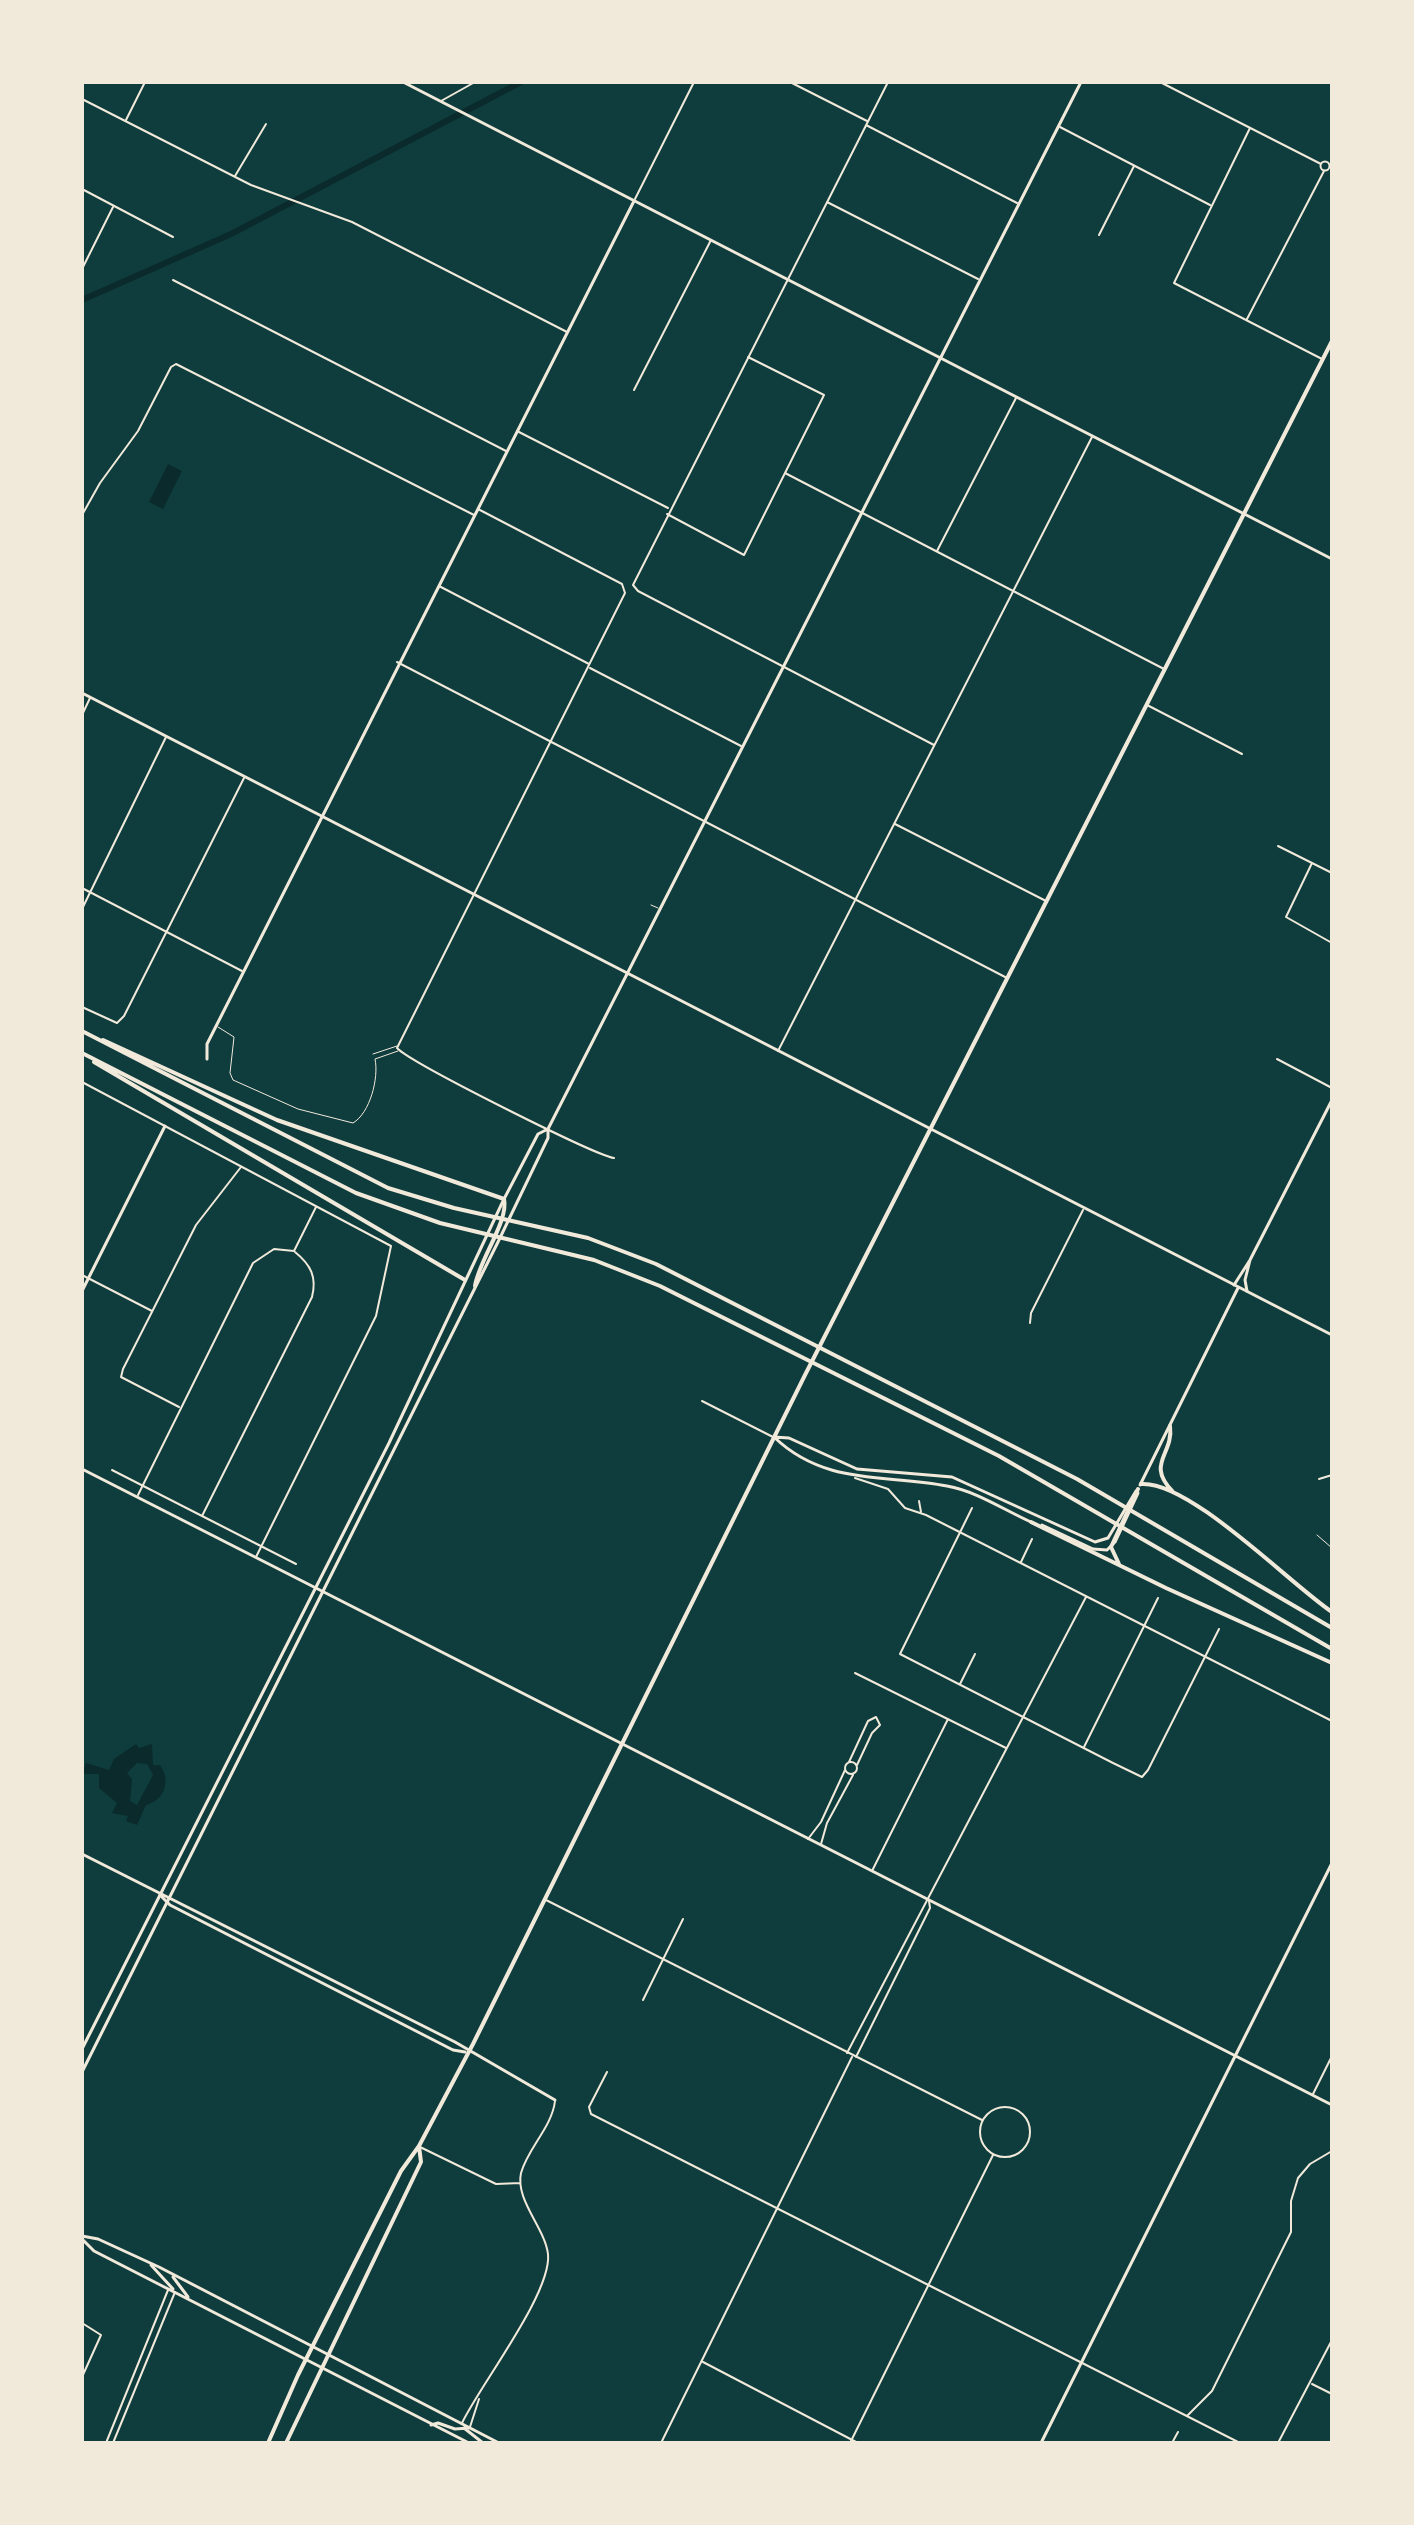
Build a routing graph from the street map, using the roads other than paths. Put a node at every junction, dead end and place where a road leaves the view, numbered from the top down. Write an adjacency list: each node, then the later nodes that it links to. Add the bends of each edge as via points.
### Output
1 (145, 82): 11 (street)
2 (403, 82): 10 (street)
3 (475, 82): 10 (street)
4 (694, 82): 22 (street)
5 (790, 82): 12 (street)
6 (888, 82): 12 (street)
7 (1081, 82): 14 (street)
8 (1160, 82): 15 (street)
9 (82, 99): 11 (street)
10 (441, 101): 22 (street)
11 (125, 121): 20 (street)
12 (867, 123): 23 (street); 24 (street)
13 (266, 124): 20 (street)
14 (1058, 126): 17 (street); 24 (street)
15 (1250, 128): 16 (street); 25 (street)
16 (1321, 164): 18 (street, via 1327,162); 19 (street)
17 (1134, 165): 25 (street); 27 (street)
18 (1331, 169): 19 (street)
19 (1324, 171): 34 (street)
20 (235, 177): 35 (street, via 352,222)
21 (82, 189): 26 (street)
22 (634, 200): 29 (street); 35 (street)
23 (826, 202): 31 (street); 32 (street)
24 (1018, 204): 32 (street)
25 (1211, 205): 34 (street, via 1174,283)
26 (114, 206): 28 (street); 30 (street)
27 (1099, 235)
28 (173, 237)
29 (711, 239): 31 (street); 40 (street)
30 (82, 269)
31 (787, 279): 37 (street); 38 (street)
32 (979, 279): 38 (street)
33 (173, 280): 44 (street)
34 (1246, 321): 39 (street)
35 (567, 332): 42 (street)
36 (1332, 341): 39 (main road)
37 (747, 356): 45 (street, via 824,395); 47 (street)
38 (940, 357): 41 (street); 48 (street)
39 (1322, 360): 50 (main road)
40 (634, 390)
41 (1016, 397): 43 (street); 53 (street)
42 (517, 431): 44 (street); 47 (street)
43 (1092, 436): 50 (street); 56 (street)
44 (506, 451): 46 (street)
45 (785, 473): 48 (street); 49 (street, via 744,555)
46 (477, 509): 52 (street); 58 (street, via 622,584 624,596)
47 (669, 509): 49 (street)
48 (861, 512): 53 (street); 59 (street)
49 (667, 514): 59 (street, via 633,581 638,591)
50 (1244, 514): 54 (street); 60 (main road)
51 (82, 515): 52 (street, via 176,364)
52 (474, 515): 55 (street)
53 (937, 551): 56 (street)
54 (1332, 559)
55 (438, 586): 57 (street); 58 (street)
56 (1012, 590): 60 (street); 67 (street)
57 (397, 662): 66 (street); 71 (street)
58 (590, 666): 66 (street); 68 (street)
59 (782, 666): 67 (street); 68 (street)
60 (1164, 669): 63 (main road)
61 (82, 693): 62 (street)
62 (91, 697): 64 (street); 65 (street)
63 (1146, 705): 69 (street); 81 (main road)
64 (82, 715)
65 (167, 736): 70 (street); 78 (street)
66 (550, 742): 72 (street); 79 (street)
67 (934, 745): 73 (street)
68 (741, 746): 72 (street)
69 (1242, 754)
70 (244, 776): 71 (street); 85 (street)
71 (320, 816): 79 (street); 87 (street)
72 (703, 820): 80 (street); 83 (street)
73 (894, 823): 80 (street); 81 (street)
74 (1278, 846): 75 (street)
75 (1312, 863): 76 (street); 86 (street, via 1286,917)
76 (1332, 873)
77 (82, 888): 78 (street)
78 (90, 893): 84 (street); 85 (street)
79 (473, 895): 88 (street); 93 (street)
80 (856, 899): 89 (street); 95 (street)
81 (1046, 901): 89 (main road)
82 (651, 905): 83 (lane)
83 (658, 908): 88 (street)
84 (82, 909)
85 (166, 932): 87 (street); 90 (street, via 117,1023)
86 (1332, 943)
87 (242, 971): 91 (street)
88 (627, 974): 95 (street); 104 (street)
89 (1008, 978): 105 (main road)
90 (82, 1007)
91 (216, 1025): 94 (lane, via 234,1037 233,1080 298,1109 353,1123 366,1108 376,1079 375,1059); 98 (street)
92 (84, 1032): 108 (main road, via 277,1120); 163 (main road, via 388,1188 588,1238 646,1260 1077,1479)
93 (397, 1046): 94 (street); 97 (lane)
94 (398, 1051): 104 (street)
95 (778, 1051): 105 (street)
96 (82, 1053): 116 (main road); 165 (main road, via 366,1197 440,1223 583,1257 660,1286 999,1456)
97 (373, 1054)
98 (207, 1059)
99 (1277, 1059): 101 (street)
100 (82, 1082): 103 (street)
101 (1332, 1088)
102 (1332, 1100): 113 (street)
103 (165, 1126): 107 (street); 115 (street)
104 (548, 1129): 106 (street); 108 (street, via 538,1134); 111 (street)
105 (931, 1131): 110 (street); 127 (main road)
106 (614, 1158)
107 (241, 1167): 109 (street); 121 (street, via 196,1225)
108 (504, 1203): 111 (main road); 116 (street)
109 (316, 1206): 112 (street); 150 (street, via 391,1246 376,1316)
110 (1083, 1209): 118 (street); 122 (street)
111 (494, 1242): 117 (main road)
112 (294, 1251): 125 (street, via 274,1249 253,1263); 143 (street, via 311,1268 312,1297)
113 (1250, 1260): 118 (street); 120 (street)
114 (82, 1275): 115 (street)
115 (88, 1278): 119 (street); 121 (street)
116 (465, 1280): 117 (street); 128 (street)
117 (475, 1286): 129 (street)
118 (1236, 1286): 120 (street); 126 (street)
119 (82, 1291)
120 (1248, 1292): 123 (street)
121 (152, 1311): 125 (street, via 121,1377)
122 (1030, 1323)
123 (1332, 1335)
124 (702, 1401): 127 (street)
125 (180, 1407): 135 (street)
126 (1170, 1426): 136 (street); 137 (main road, via 1160,1472)
127 (774, 1437): 133 (street, via 798,1454); 147 (street, via 789,1438 857,1469 952,1477 1090,1541); 174 (main road)
128 (389, 1443): 129 (street); 142 (street)
129 (395, 1446): 144 (street)
130 (82, 1469): 138 (street)
131 (112, 1470): 135 (street)
132 (1332, 1475): 134 (street)
133 (855, 1478): 141 (street, via 893,1491 909,1510); 145 (street, via 950,1486)
134 (1319, 1479)
135 (143, 1485): 138 (street); 143 (street)
136 (1139, 1486): 137 (main road); 147 (main road)
137 (1175, 1494): 161 (main road, via 1232,1530)
138 (137, 1497): 153 (street)
139 (919, 1501): 141 (street)
140 (972, 1508): 146 (street)
141 (922, 1513): 146 (street)
142 (353, 1514): 144 (street); 157 (street)
143 (202, 1516): 150 (street)
144 (360, 1517): 158 (street)
145 (1031, 1522): 151 (street, via 1093,1549); 156 (main road)
146 (959, 1532): 154 (street); 170 (street, via 900,1654)
147 (1115, 1535): 151 (main road)
148 (1317, 1535): 152 (lane)
149 (1032, 1539): 154 (street)
150 (261, 1547): 153 (street); 155 (street)
151 (1111, 1547): 156 (main road)
152 (1332, 1548)
153 (256, 1558): 157 (street)
154 (1021, 1563): 159 (street)
155 (296, 1564)
156 (1120, 1566): 168 (main road)
157 (314, 1588): 158 (street); 181 (street)
158 (322, 1592): 174 (street); 182 (street)
159 (1086, 1596): 162 (street); 171 (street)
160 (1158, 1598): 162 (street)
161 (1332, 1612)
162 (1144, 1626): 167 (street); 176 (street)
163 (1332, 1628)
164 (1219, 1629): 167 (street)
165 (1332, 1649)
166 (975, 1654): 170 (street)
167 (1205, 1657): 173 (street); 176 (street, via 1142,1777)
168 (1332, 1663)
169 (855, 1673): 172 (street)
170 (959, 1685): 171 (street)
171 (1023, 1717): 175 (street); 176 (street)
172 (948, 1719): 175 (street); 187 (street)
173 (1332, 1721)
174 (621, 1745): 183 (street); 190 (main road)
175 (1007, 1748): 191 (street)
176 (1083, 1748)
177 (849, 1762): 178 (street); 178 (street, via 868,1721 876,1717 880,1725); 179 (street)
178 (857, 1765): 180 (street)
179 (845, 1770): 180 (street); 183 (street)
180 (853, 1775): 184 (street)
181 (210, 1793): 182 (street); 188 (street)
182 (219, 1797): 189 (street)
183 (808, 1839): 184 (street)
184 (820, 1845): 187 (street)
185 (82, 1854): 188 (street)
186 (1332, 1863): 205 (street)
187 (872, 1871): 191 (street)
188 (159, 1895): 189 (street); 192 (street); 202 (street)
189 (169, 1896): 192 (street); 194 (street)
190 (545, 1900): 196 (street); 203 (main road)
191 (928, 1900): 204 (street); 205 (street); 207 (street, via 930,1908)
192 (166, 1903): 195 (street); 208 (street)
193 (683, 1919): 196 (street)
194 (242, 1933): 195 (street); 197 (street)
195 (238, 1940): 198 (street)
196 (663, 1960): 199 (street); 204 (street)
197 (327, 1976): 198 (street); 200 (street)
198 (324, 1983): 201 (street)
199 (643, 2000)
200 (414, 2021): 201 (street); 203 (street)
201 (411, 2028): 203 (street, via 453,2050)
202 (82, 2049)
203 (469, 2052): 211 (street); 214 (main road)
204 (847, 2053): 207 (street)
205 (1235, 2056): 210 (street); 232 (street)
206 (1332, 2056): 210 (street)
207 (854, 2057): 213 (street); 218 (street)
208 (82, 2072)
209 (607, 2072): 218 (street, via 588,2112)
210 (1313, 2095): 212 (street)
211 (555, 2100): 217 (street)
212 (1332, 2105)
213 (982, 2120): 216 (street, via 982,2144); 216 (street, via 994,2109 1011,2107 1029,2124 1028,2141 1018,2154)
214 (419, 2146): 217 (street, via 496,2184); 228 (main road, via 408,2157); 229 (main road, via 421,2162)
215 (1332, 2151): 238 (street, via 1298,2178 1291,2232 1212,2391)
216 (993, 2155): 222 (street)
217 (520, 2183): 237 (street, via 548,2254 547,2268)
218 (778, 2209): 222 (street); 231 (street)
219 (82, 2238): 220 (street, via 98,2239); 223 (street, via 94,2251)
220 (144, 2260): 221 (street); 224 (street)
221 (171, 2274): 225 (street); 228 (street)
222 (929, 2285): 232 (street); 245 (street)
223 (168, 2289): 224 (street); 242 (street)
224 (175, 2292): 225 (street); 244 (street)
225 (192, 2301): 230 (street)
226 (82, 2323): 234 (street, via 101,2335)
227 (1332, 2340): 235 (street)
228 (313, 2349): 229 (street); 230 (main road)
229 (326, 2355): 233 (main road); 239 (street)
230 (306, 2362): 233 (street); 248 (main road)
231 (702, 2362): 245 (street); 253 (street)
232 (1081, 2363): 238 (street); 255 (street)
233 (320, 2369): 240 (street); 249 (main road)
234 (82, 2377)
235 (1311, 2384): 236 (street); 258 (street)
236 (1332, 2394)
237 (479, 2398): 239 (street); 241 (street)
238 (1187, 2416): 257 (street)
239 (462, 2423): 241 (street)
240 (431, 2425): 241 (street); 250 (street)
241 (468, 2428): 251 (street); 252 (street)
242 (111, 2432): 244 (street); 246 (street)
243 (1178, 2432): 256 (street)
244 (117, 2435): 247 (street)
245 (851, 2441): 254 (street)
246 (106, 2443)
247 (113, 2443)
248 (268, 2443)
249 (286, 2443)
250 (469, 2443)
251 (483, 2443)
252 (499, 2443)
253 (661, 2443)
254 (858, 2443)
255 (1041, 2443)
256 (1172, 2443)
257 (1240, 2443)
258 (1278, 2443)

